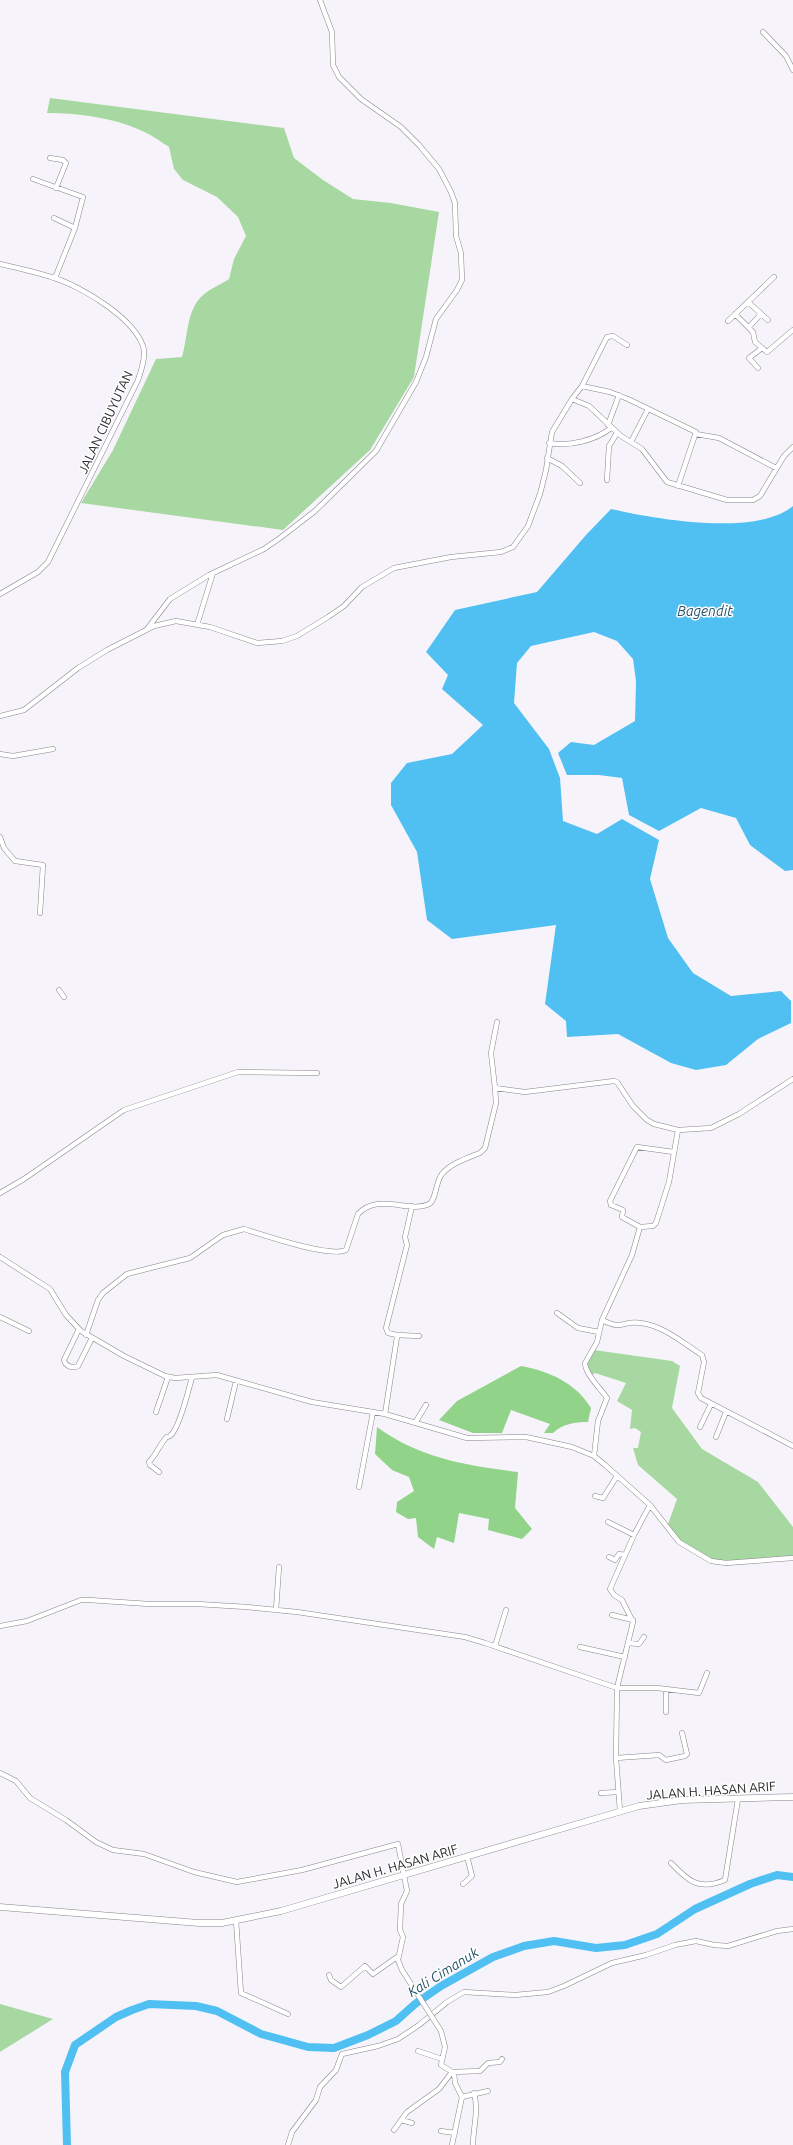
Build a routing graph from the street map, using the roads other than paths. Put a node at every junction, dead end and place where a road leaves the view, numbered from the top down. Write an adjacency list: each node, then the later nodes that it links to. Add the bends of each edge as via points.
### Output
1 (320, 0): 37 (street, via 332,32 333,65 339,77 361,99 401,127 439,169 454,203 462,280 458,290 436,319 416,382 376,451 315,511 280,538 264,549)
2 (763, 32): 3 (street, via 786,56)
3 (793, 70)
4 (50, 158): 6 (street, via 64,160 66,163)
5 (33, 179): 6 (street)
6 (56, 188): 8 (street, via 83,198)
7 (54, 218): 8 (street)
8 (75, 228): 11 (street)
9 (0, 264): 11 (street, JALAN CIBUYUTAN)
10 (774, 277): 12 (street)
11 (55, 278): 38 (street, JALAN CIBUYUTAN, via 97,300 122,318 140,341 144,351 143,364 102,456 46,566)
12 (748, 302): 13 (street); 14 (street)
13 (735, 314): 16 (street); 17 (street)
14 (761, 314): 15 (street); 17 (street)
15 (768, 320)
16 (728, 321)
17 (749, 327): 20 (street, via 754,332 755,342)
18 (793, 330): 20 (street, via 770,352)
19 (627, 345): 22 (street, via 613,336 607,337)
20 (762, 348): 21 (street, via 749,358)
21 (758, 368)
22 (582, 386): 23 (street); 24 (street)
23 (619, 395): 25 (street); 26 (street)
24 (572, 399): 26 (street, via 589,406); 30 (street, via 552,432)
25 (648, 409): 28 (street, via 694,430); 29 (street)
26 (610, 426): 27 (street); 30 (street, via 591,439 564,444)
27 (617, 433): 29 (street); 34 (street, via 609,446)
28 (696, 434): 33 (street, via 719,438); 36 (street)
29 (631, 442): 36 (street, via 642,449 667,482)
30 (549, 443): 32 (street)
31 (793, 447): 33 (street)
32 (547, 458): 35 (street, via 562,466); 41 (street, via 540,494 528,526 513,547 501,552 451,557 394,568 362,587 344,606 328,617 297,636 282,641 257,643)
33 (776, 468): 36 (street, via 760,496 753,500 727,500)
34 (607, 480)
35 (580, 483)
36 (678, 486)
37 (213, 573): 39 (street, via 170,599); 41 (street)
38 (0, 594)
39 (154, 619): 40 (street); 42 (street)
40 (161, 624): 41 (street, via 176,621); 42 (street)
41 (195, 624)
42 (146, 630): 43 (street, via 78,668 24,710)
43 (0, 716)
44 (53, 750): 45 (street, via 16,756)
45 (0, 754)
46 (0, 837): 47 (street, via 4,848 15,861 43,865)
47 (40, 913)
48 (59, 990): 49 (street)
49 (63, 996)
50 (497, 1022): 53 (street, via 491,1053)
51 (317, 1073): 56 (street, via 238,1072 124,1110)
52 (793, 1079): 54 (street, via 739,1114 711,1128)
53 (495, 1088): 54 (street, via 525,1092 590,1082 617,1082 633,1106 647,1120); 57 (street, via 496,1103 485,1148 444,1172 431,1203)
54 (678, 1130): 55 (street)
55 (674, 1152): 58 (street, via 669,1182 656,1223 653,1226); 58 (street, via 637,1147 610,1202 622,1210 622,1217)
56 (0, 1193)
57 (412, 1206): 66 (street, via 380,1203 361,1211 346,1250 335,1253 244,1229 223,1235 190,1258 127,1274 98,1300); 69 (street, via 405,1237 407,1245 386,1328 388,1333)
58 (640, 1227): 62 (street, via 632,1255)
59 (0, 1257): 63 (street, via 50,1289 66,1315)
60 (557, 1313): 65 (street, via 578,1328)
61 (0, 1317): 64 (street)
62 (602, 1320): 65 (street); 74 (street, via 617,1326 636,1323 655,1326 702,1355 698,1393)
63 (79, 1329): 66 (street); 68 (street, via 64,1360 67,1365 78,1366)
64 (29, 1331)
65 (599, 1332): 84 (street, via 596,1346 585,1363 597,1388 606,1398 598,1421)
66 (86, 1335): 68 (street)
67 (419, 1336): 69 (street)
68 (92, 1338): 70 (street, via 148,1369)
69 (397, 1338): 78 (street)
70 (168, 1377): 71 (street); 75 (street)
71 (192, 1377): 72 (street, via 217,1375); 85 (street, via 174,1431 171,1436 165,1438 150,1462 150,1465)
72 (236, 1381): 76 (street, via 312,1402); 79 (street)
73 (426, 1404): 80 (street)
74 (711, 1404): 77 (street); 81 (street)
75 (156, 1412)
76 (373, 1412): 78 (street); 87 (street)
77 (726, 1412): 82 (street); 83 (street)
78 (385, 1414): 80 (street)
79 (227, 1419)
80 (415, 1423): 84 (street, via 467,1438 526,1437 572,1447)
81 (700, 1427)
82 (716, 1437)
83 (793, 1446)
84 (594, 1456): 86 (street)
85 (159, 1472)
86 (617, 1476): 88 (street, via 603,1498); 89 (street)
87 (359, 1487)
88 (595, 1496)
89 (650, 1505): 91 (street); 94 (street, via 678,1542 715,1563)
90 (608, 1522): 91 (street)
91 (634, 1535): 92 (street)
92 (625, 1555): 93 (street, via 619,1554 614,1560); 99 (street, via 610,1589 622,1600)
93 (609, 1557)
94 (793, 1558)
95 (280, 1567): 96 (street)
96 (276, 1610): 100 (street, via 81,1600 28,1621); 103 (street, via 465,1637)
97 (506, 1610): 103 (street)
98 (612, 1615): 99 (street)
99 (633, 1620): 102 (street)
100 (0, 1626)
101 (644, 1637): 102 (street, via 639,1644)
102 (628, 1643): 105 (street)
103 (495, 1646): 107 (street)
104 (580, 1646): 105 (street)
105 (625, 1657): 107 (street)
106 (707, 1673): 108 (street, via 699,1693)
107 (617, 1688): 108 (street); 111 (street)
108 (666, 1689): 109 (street)
109 (666, 1712)
110 (682, 1733): 111 (street, via 688,1754 686,1756 667,1760 659,1754)
111 (616, 1758): 113 (street)
112 (0, 1773): 120 (street, via 16,1781 30,1798 96,1842 114,1850 153,1856 194,1872 237,1882 302,1870 398,1844)
113 (618, 1792): 114 (street); 117 (street)
114 (601, 1793)
115 (793, 1797): 116 (main road, JALAN H. HASAN ARIF)
116 (738, 1799): 117 (main road, JALAN H. HASAN ARIF, via 668,1802); 119 (street, via 725,1880 702,1884 692,1882)
117 (620, 1811): 118 (main road, JALAN H. HASAN ARIF)
118 (467, 1856): 120 (main road, JALAN H. HASAN ARIF); 121 (street, via 472,1876)
119 (671, 1863)
120 (405, 1874): 123 (main road, JALAN H. HASAN ARIF, via 281,1911); 125 (street, via 407,1891 401,1904 400,1930 403,1937)
121 (463, 1884)
122 (0, 1907): 123 (main road, JALAN H. HASAN ARIF, via 199,1923)
123 (236, 1920): 127 (street, via 241,1993)
124 (793, 1929): 140 (street, via 777,1931 728,1946 696,1941 675,1945 612,1963 548,1992 515,1995 469,1991 459,1995 398,2039 342,2054 336,2070 320,2087 316,2100 292,2132)
125 (398, 1958): 126 (street, via 373,1974 365,1966 341,1987 331,1980); 129 (street, bridge, via 402,1970 441,2031 445,2048)
126 (329, 1975)
127 (288, 2014)
128 (418, 2051): 129 (street)
129 (442, 2059): 131 (street, via 442,2065)
130 (502, 2059): 131 (street, via 500,2062 488,2063 480,2072)
131 (452, 2072): 134 (street); 135 (street, via 439,2089 407,2112)
132 (488, 2091): 133 (street)
133 (474, 2094): 134 (street); 142 (street, via 478,2110 473,2128)
134 (462, 2097): 139 (street)
135 (401, 2120): 136 (street); 137 (street)
136 (412, 2123)
137 (394, 2130)
138 (441, 2130): 139 (street)
139 (455, 2133): 141 (street)
140 (288, 2145)
141 (452, 2145)
142 (473, 2145)

